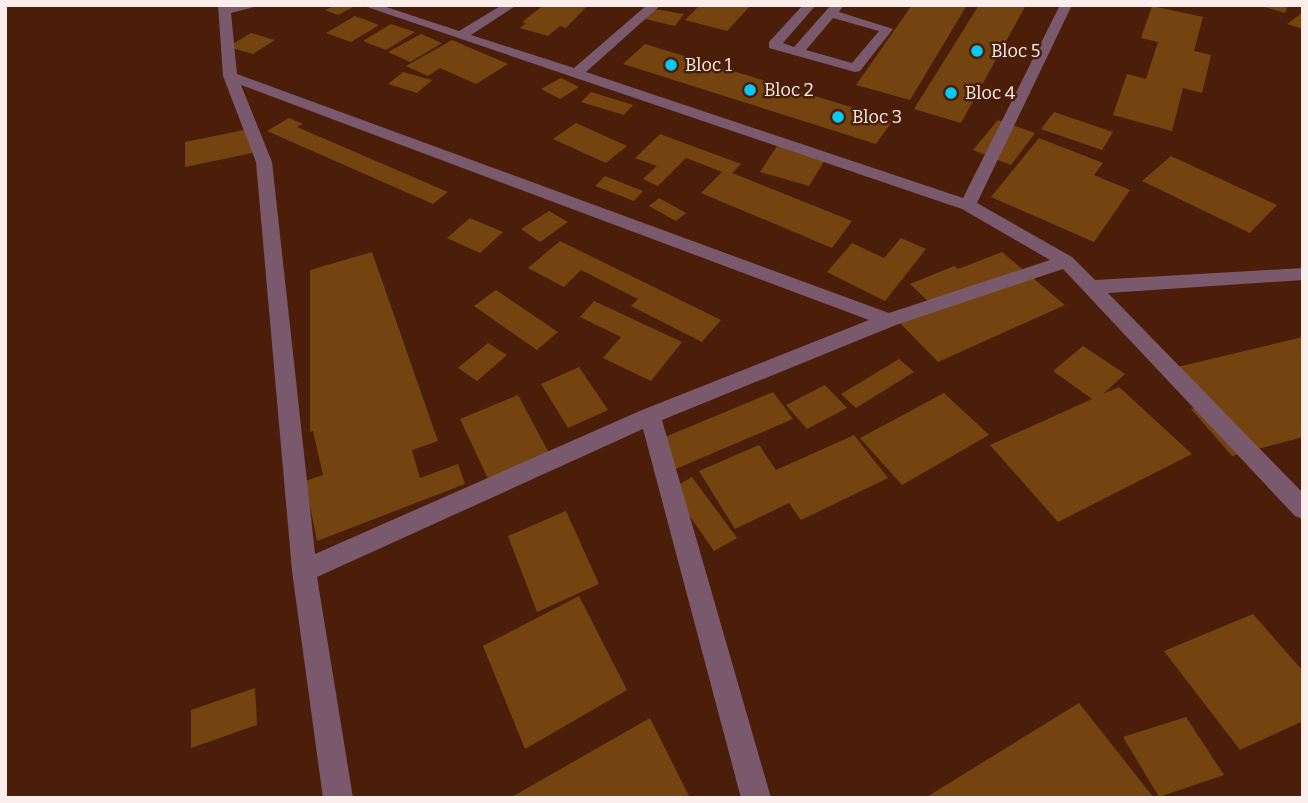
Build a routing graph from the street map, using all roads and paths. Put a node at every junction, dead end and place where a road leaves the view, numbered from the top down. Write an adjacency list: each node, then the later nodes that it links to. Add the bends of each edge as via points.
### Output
1 (256, 5): 7 (street)
2 (367, 5): 9 (street)
3 (511, 5): 9 (street)
4 (655, 5): 11 (street)
5 (810, 5): 10 (street, via 774,46)
6 (1066, 5): 13 (street)
7 (225, 7): 12 (street)
8 (834, 9): 10 (street); 10 (street, via 887,29 855,68)
9 (460, 36): 11 (street)
10 (797, 52)
11 (576, 73): 13 (street)
12 (230, 76): 17 (street); 20 (street, via 264,162)
13 (968, 205): 14 (street)
14 (1066, 261): 16 (street); 17 (street)
15 (1303, 274): 16 (street)
16 (1093, 287): 19 (street)
17 (889, 320): 18 (street)
18 (650, 416): 20 (street); 22 (street)
19 (1297, 496)
20 (304, 571): 21 (street)
21 (338, 798)
22 (756, 798)

